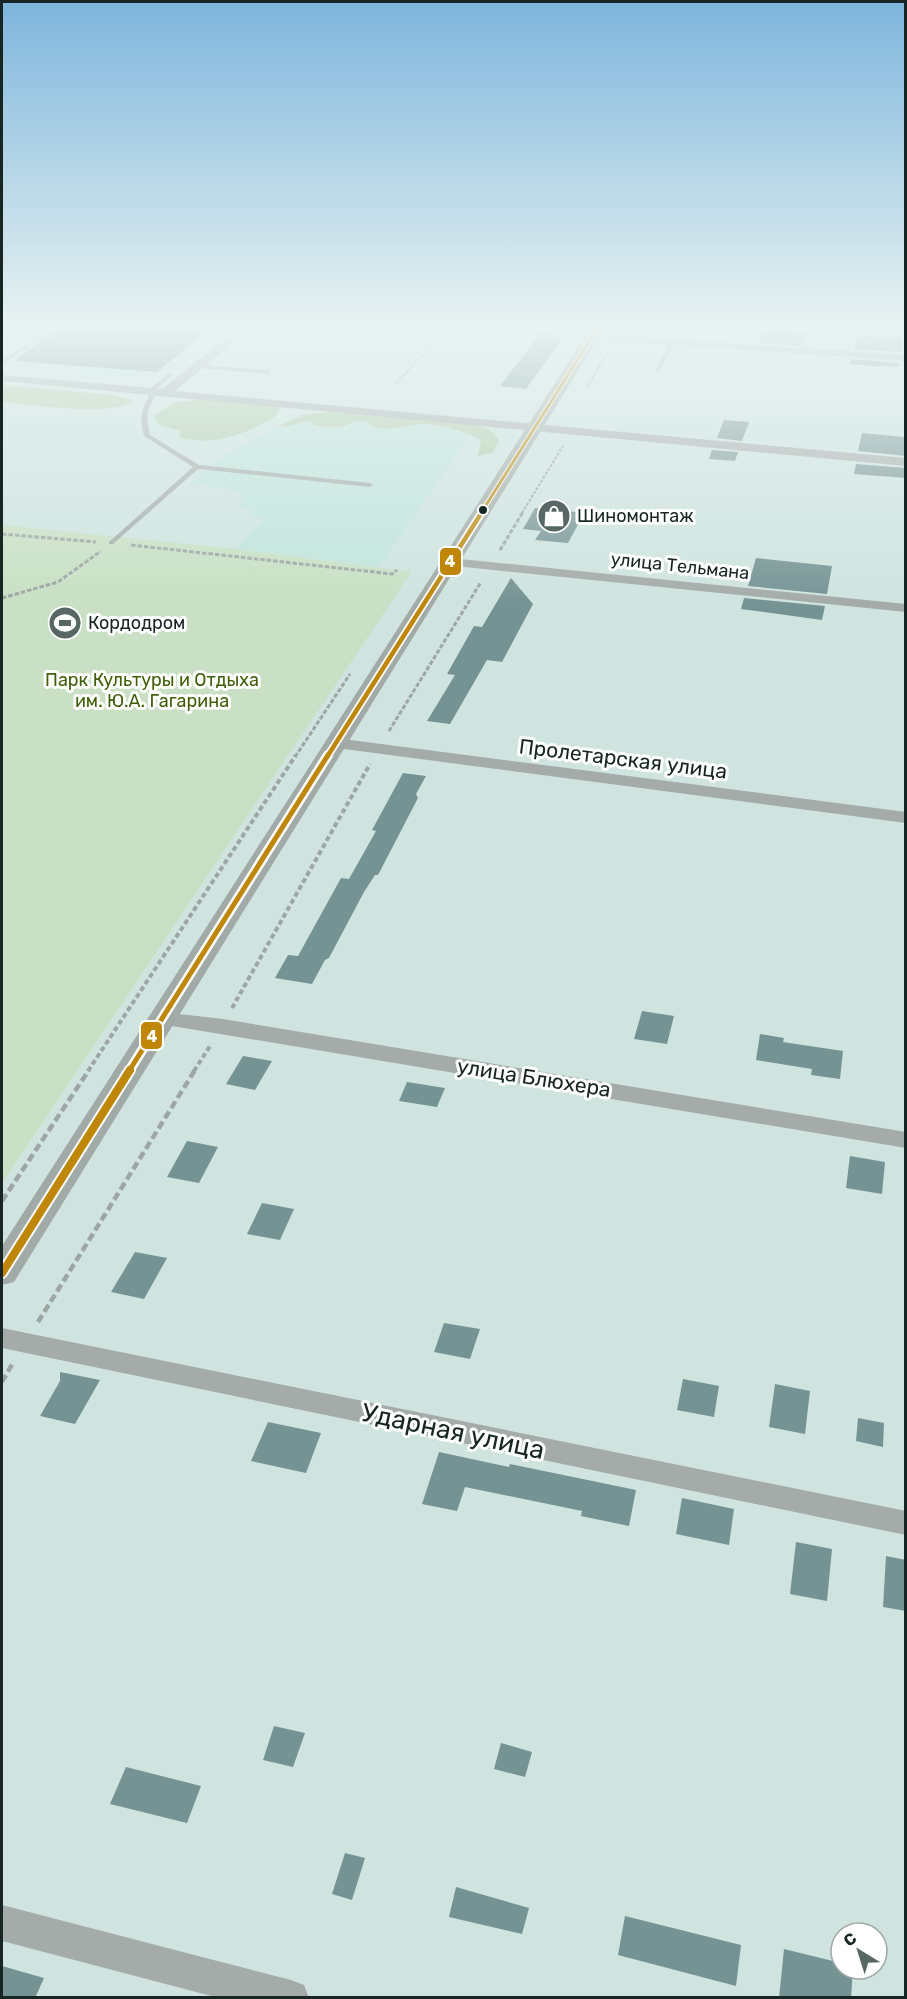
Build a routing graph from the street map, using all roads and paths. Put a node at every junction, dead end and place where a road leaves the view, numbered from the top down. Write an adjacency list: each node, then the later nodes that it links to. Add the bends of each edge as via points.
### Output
1 (144, 417): 7 (lane, via 147,436)
2 (421, 417): 4 (street)
3 (541, 417): 4 (main road)
4 (534, 428): 5 (street); 11 (main road)
5 (571, 432): 6 (street); 12 (path)
6 (906, 462)
7 (197, 467): 8 (lane); 10 (lane)
8 (370, 485)
9 (2, 534): 10 (path)
10 (111, 543): 13 (path, via 392,574); 14 (path, via 58,582)
11 (450, 562): 12 (street, улица Тельмана); 17 (main road)
12 (490, 566): 15 (street, улица Тельмана); 18 (path)
13 (397, 570)
14 (2, 598)
15 (906, 608)
16 (355, 666): 23 (path)
17 (335, 743): 18 (street, Пролетарская улица); 20 (main road)
18 (378, 750): 19 (street, Пролетарская улица); 21 (path)
19 (906, 818)
20 (162, 1018): 21 (street, улица Блюхера); 24 (main road)
21 (223, 1026): 22 (street, улица Блюхера); 25 (path)
22 (906, 1140)
23 (2, 1201)
24 (2, 1273)
25 (13, 1340): 26 (street, Ударная улица)
26 (906, 1523)
27 (2, 1923): 28 (street)
28 (291, 1998)

